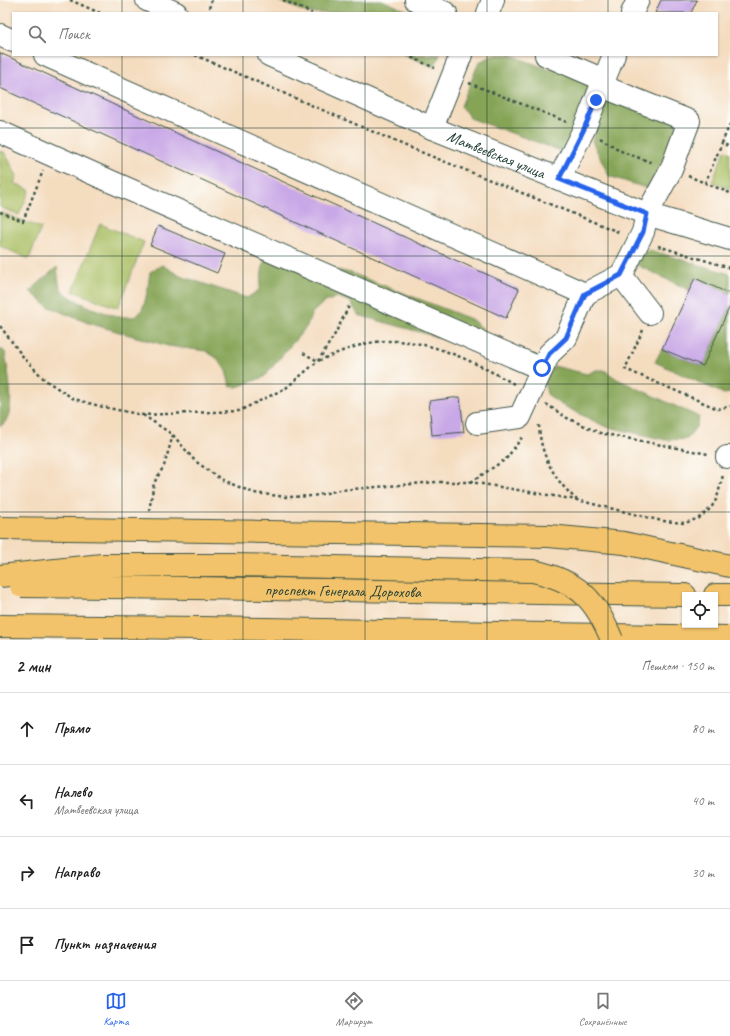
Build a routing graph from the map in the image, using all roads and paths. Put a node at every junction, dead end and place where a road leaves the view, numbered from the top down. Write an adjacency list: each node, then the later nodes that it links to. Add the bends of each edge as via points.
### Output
1 (70, 0): 9 (path)
2 (147, 0): 10 (street)
3 (212, 0): 8 (path)
4 (283, 0): 11 (path)
5 (416, 0): 12 (street)
6 (493, 0): 13 (street)
7 (638, 0): 14 (street)
8 (208, 8)
9 (98, 12)
10 (174, 12)
11 (310, 12)
12 (444, 12)
13 (488, 12)
14 (632, 12)
15 (0, 35): 16 (street)
16 (12, 41)
17 (47, 56): 39 (street)
18 (197, 56): 35 (path, via 406,146)
19 (271, 56): 25 (street, Матвеевская улица)
20 (461, 56): 25 (street)
21 (548, 56): 23 (street)
22 (614, 56): 23 (street)
23 (604, 80): 30 (street, via 584,129); 33 (street, via 609,89 689,121 671,170)
24 (730, 124): 27 (path)
25 (432, 128): 30 (street, Матвеевская улица)
26 (0, 132): 29 (street)
27 (722, 143): 28 (path); 31 (path)
28 (730, 147)
29 (50, 154): 32 (path, via 23,221); 38 (street)
30 (559, 179): 33 (street, Матвеевская улица)
31 (705, 183)
32 (0, 212)
33 (647, 214): 34 (street, Матвеевская улица); 35 (street, via 643,232)
34 (730, 239)
35 (638, 240): 36 (path); 37 (street)
36 (730, 268)
37 (621, 275): 39 (street); 40 (street)
38 (357, 288): 43 (path, via 335,334); 44 (street)
39 (585, 294): 44 (street, via 566,338 549,354)
40 (650, 314): 46 (path, via 625,369 718,409)
41 (0, 326): 47 (path, via 24,358 45,380 74,398)
42 (303, 352): 43 (path)
43 (318, 360): 45 (path, via 362,344 400,340 439,348 502,377); 47 (path, via 286,388 239,411)
44 (542, 368): 45 (street)
45 (531, 394): 49 (street, via 520,418); 52 (path, via 567,418 600,432)
46 (730, 406)
47 (143, 415): 50 (path)
48 (539, 422): 54 (path, via 544,454 556,478)
49 (477, 423)
50 (173, 435): 53 (path, via 195,461 222,480 254,492 287,497 313,496 340,490 437,482); 55 (path, via 164,466 154,483)
51 (524, 435): 53 (path, via 506,459)
52 (728, 457): 54 (path, via 717,498 711,508 699,518 685,523 662,521)
53 (471, 482): 54 (path)
54 (577, 500)
55 (148, 512)
56 (0, 528): 57 (main road, via 549,536 624,543)
57 (730, 566)
58 (0, 576): 65 (main road, bridge, via 102,565 533,571 554,576 571,584 586,596 596,607)
59 (0, 585): 60 (main road, проспект Генерала Дорохова, bridge)
60 (682, 595)
61 (718, 596): 62 (main road)
62 (730, 596)
63 (0, 626): 64 (main road, bridge)
64 (730, 637)
65 (612, 640)

